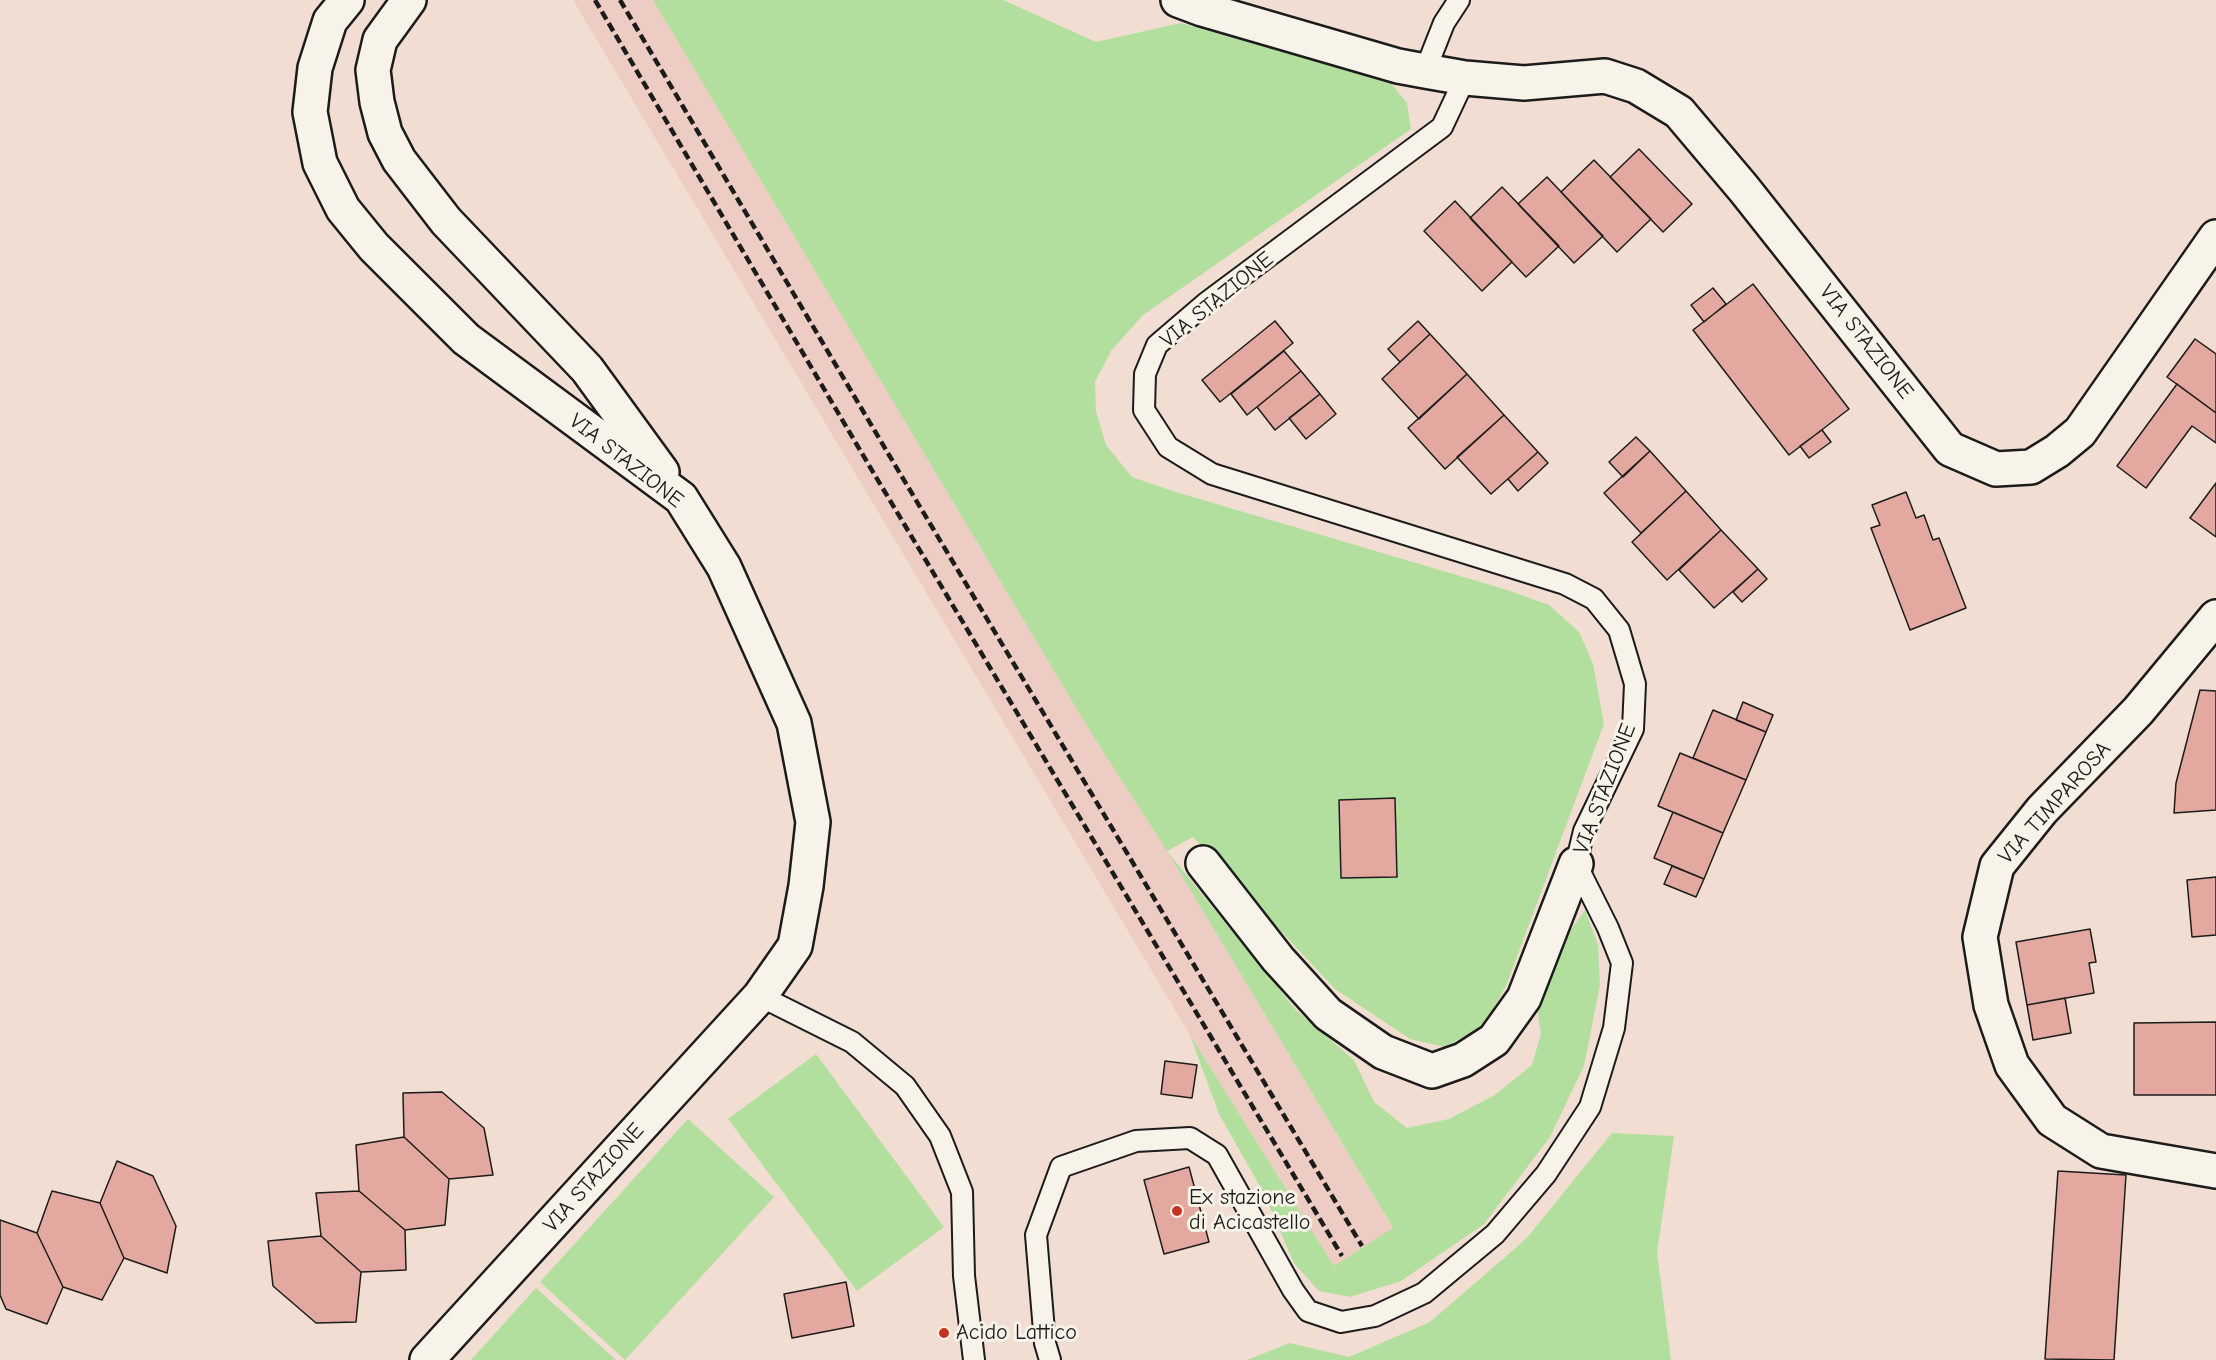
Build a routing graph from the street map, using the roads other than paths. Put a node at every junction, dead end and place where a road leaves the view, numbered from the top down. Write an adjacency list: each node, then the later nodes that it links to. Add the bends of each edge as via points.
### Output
1 (347, 0): 8 (main road, VIA STAZIONE, via 330,21 315,68 310,111 320,163 343,208 374,247 466,339)
2 (1178, 0): 5 (main road, VIA STAZIONE)
3 (1459, 0): 5 (lane, via 1444,22)
4 (408, 1): 8 (main road, via 380,40 373,70 385,133 399,160 446,220 587,369)
5 (1425, 71): 6 (main road, VIA STAZIONE)
6 (1465, 78): 7 (main road, VIA STAZIONE, via 1524,83 1605,76 1636,87 1679,112 1950,448 1996,469 2031,467 2080,432); 11 (lane, VIA STAZIONE, via 1442,127 1206,303 1157,345 1145,374 1144,410 1168,447 1212,474 1565,584 1594,599 1619,630 1635,684 1633,729 1584,831)
7 (2216, 237)
8 (681, 498): 12 (main road, VIA STAZIONE, via 724,567 794,723 813,822 795,946)
9 (2216, 617): 13 (main road, VIA TIMPAROSA, via 2138,711 2042,810 1997,866 1980,937 1991,1005 2012,1065 2052,1120 2101,1151)
10 (1203, 863): 11 (main road, via 1278,959 1328,1014 1383,1052 1432,1071 1463,1060 1494,1040 1524,998)
11 (1576, 864): 16 (lane, VIA STAZIONE, via 1622,963 1614,1028 1590,1107 1546,1174 1495,1234 1424,1293 1375,1316 1341,1322 1308,1311 1217,1155 1190,1138 1136,1141 1061,1167 1036,1235)
12 (760, 996): 14 (main road, VIA STAZIONE); 15 (lane, via 852,1042 905,1086 940,1136 962,1192 964,1276)
13 (2216, 1171)
14 (427, 1360)
15 (974, 1360)
16 (1050, 1360)

